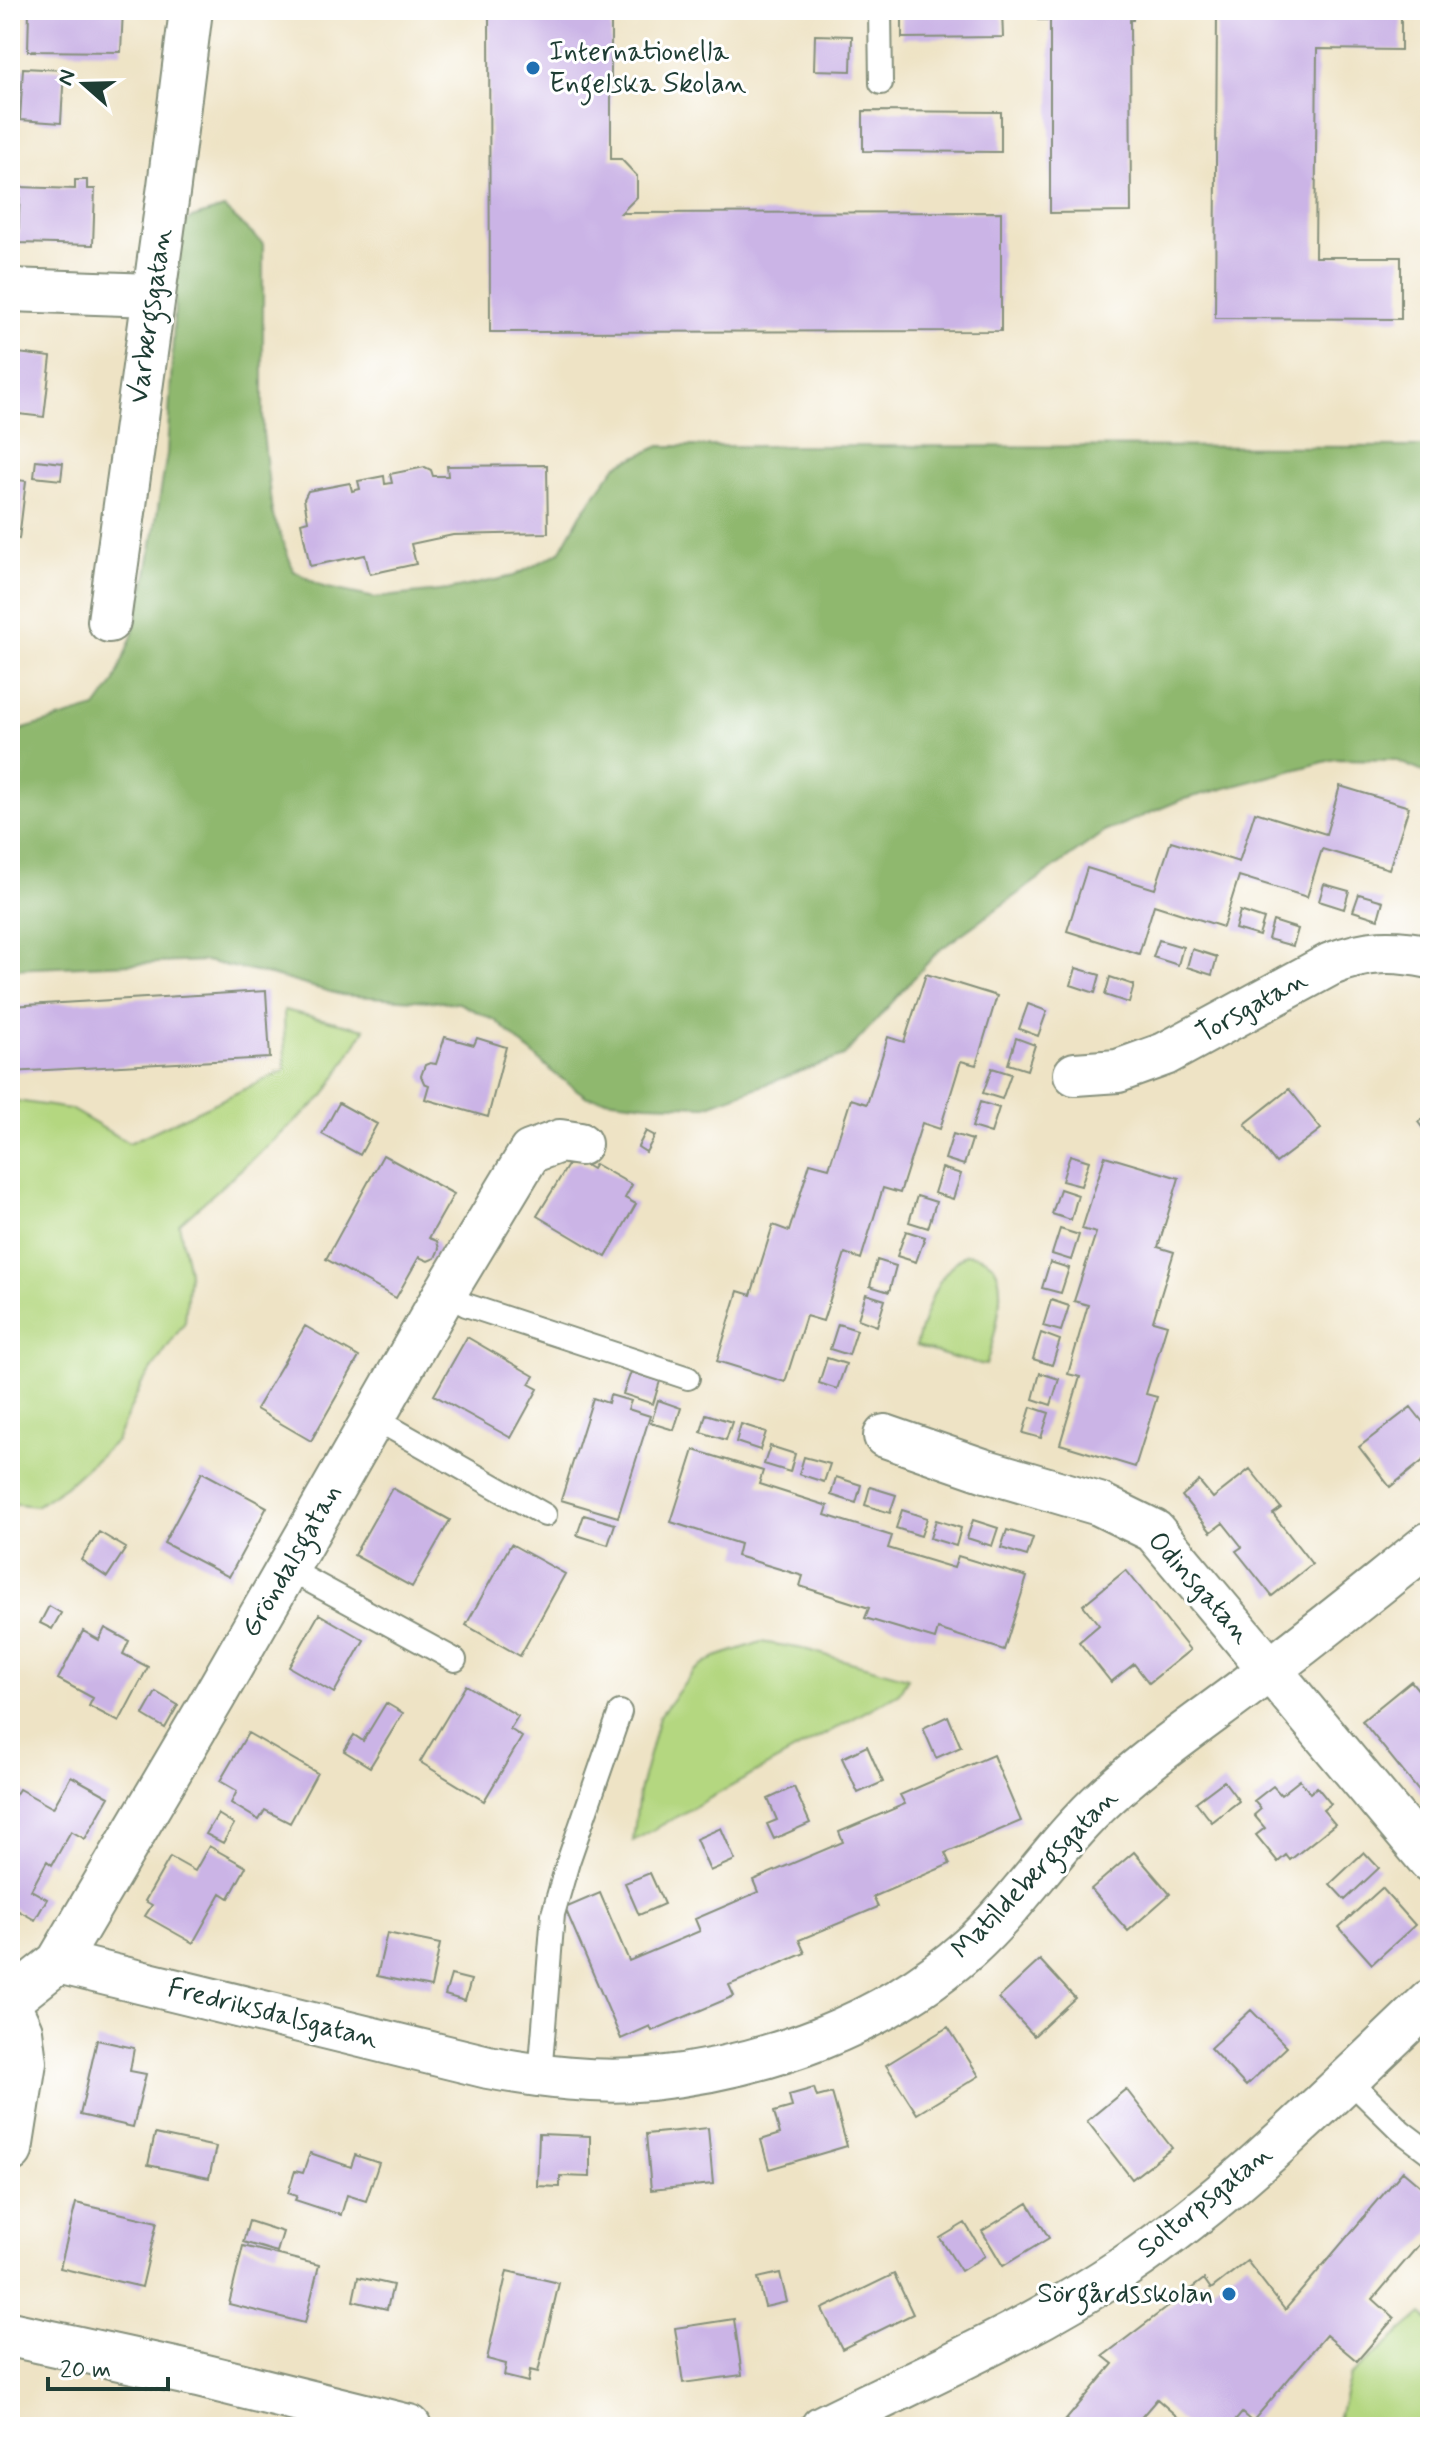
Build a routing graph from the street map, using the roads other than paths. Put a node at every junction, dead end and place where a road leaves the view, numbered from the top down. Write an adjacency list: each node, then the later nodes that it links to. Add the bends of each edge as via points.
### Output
1 (191, 10): 5 (street, Varbergsgatan)
2 (880, 10): 3 (lane)
3 (881, 83)
4 (10, 290): 5 (street)
5 (153, 295): 6 (street, Varbergsgatan)
6 (109, 621)
7 (1430, 957): 8 (street, Torsgatan, via 1382,950 1355,954 1165,1054 1118,1071)
8 (1075, 1074)
9 (580, 1144): 10 (street, Gröndalsgatan, via 560,1141 530,1152)
10 (445, 1293): 11 (lane, via 466,1305); 12 (street, Gröndalsgatan)
11 (688, 1378)
12 (374, 1418): 14 (lane); 16 (street, Gröndalsgatan)
13 (885, 1436): 18 (street, Odinsgatan, via 1099,1504 1154,1531)
14 (545, 1515)
15 (1430, 1543): 18 (street, Matildebergsgatan)
16 (288, 1569): 17 (lane); 21 (street, Gröndalsgatan)
17 (455, 1660)
18 (1271, 1669): 20 (street, Odinsgatan); 26 (street, Matildebergsgatan, via 1135,1771 1076,1825 970,1947 893,2003 841,2031 776,2055 649,2079)
19 (620, 1712): 26 (lane, via 553,1914)
20 (1430, 1861)
21 (58, 1962): 22 (street, Gröndalsgatan); 25 (street, Fredriksdalsgatan)
22 (10, 2000)
23 (1430, 2001): 27 (street, Soltorpsgatan)
24 (10, 2009): 28 (street, via 20,2031 24,2062)
25 (488, 2067): 26 (street, Matildebergsgatan)
26 (540, 2076)
27 (1348, 2079): 29 (lane); 32 (street, Soltorpsgatan, via 1261,2161 1124,2268 984,2350)
28 (10, 2150)
29 (1430, 2153)
30 (10, 2334): 31 (street)
31 (399, 2424)
32 (822, 2427)

